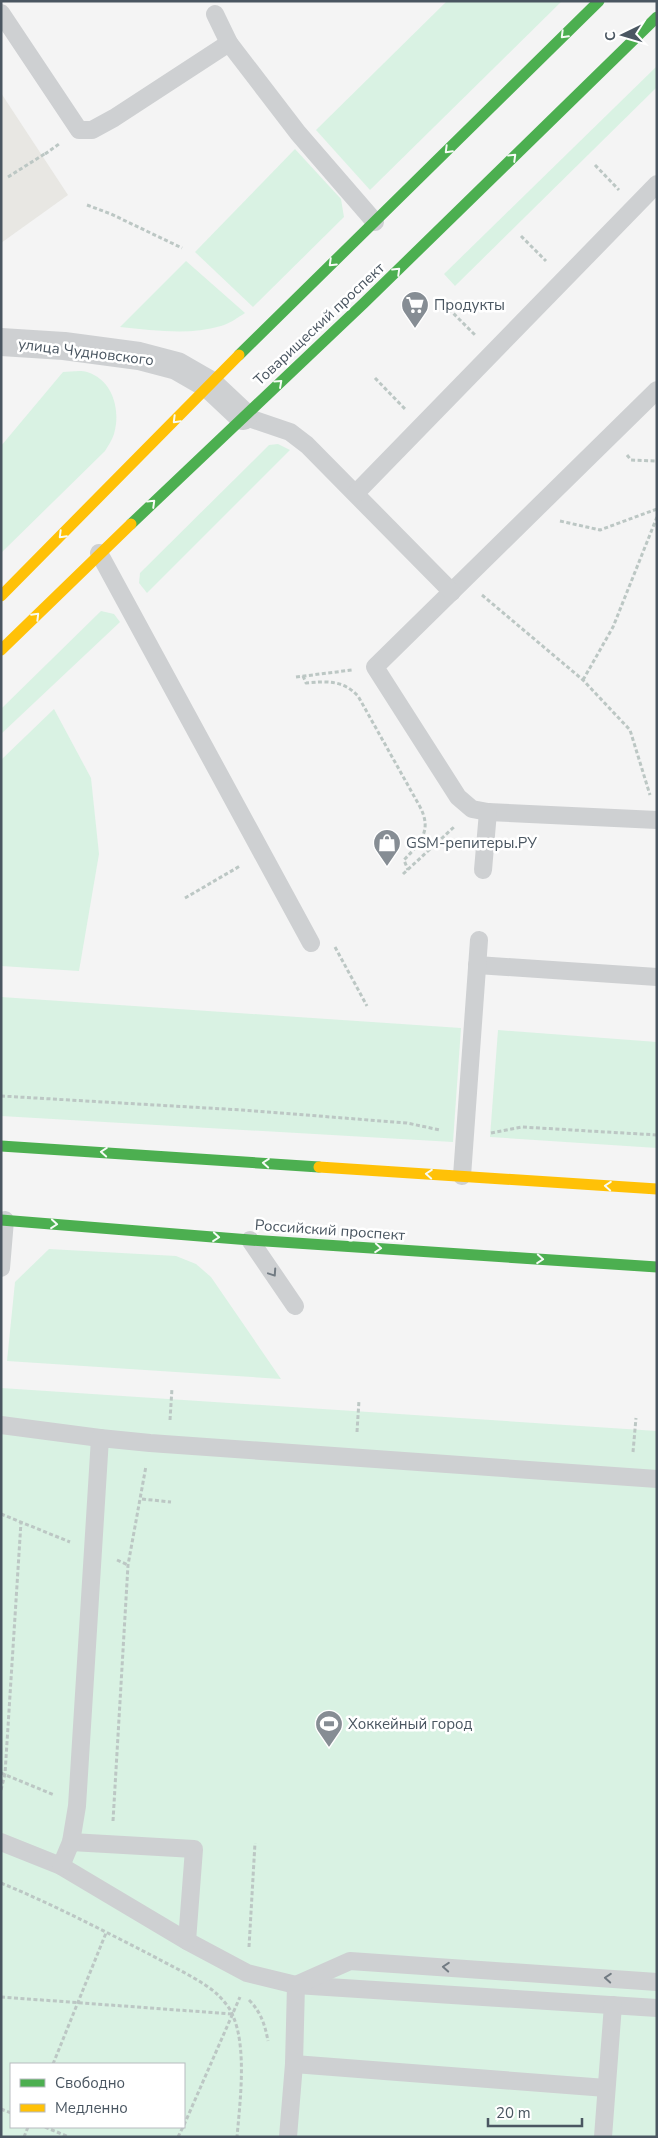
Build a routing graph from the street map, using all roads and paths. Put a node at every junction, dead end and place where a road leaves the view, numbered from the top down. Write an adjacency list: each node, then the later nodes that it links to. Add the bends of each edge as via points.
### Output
1 (599, 1): 10 (street, Товарищеский проспект, one-way to 10)
2 (1, 13): 6 (lane)
3 (215, 14): 5 (lane)
4 (657, 17): 15 (street, Товарищеский проспект, one-way to 4, via 364,303)
5 (230, 43): 6 (lane, via 114,118 92,130); 10 (lane, via 298,134)
6 (79, 130): 7 (path)
7 (8, 177)
8 (657, 184): 16 (lane)
9 (87, 205): 11 (path)
10 (375, 222): 13 (street, Товарищеский проспект, one-way to 13)
11 (182, 248)
12 (1, 342): 13 (street, улица Чудновского, via 139,356 177,366)
13 (210, 385): 15 (street, улица Чудновского); 22 (street, Товарищеский проспект, one-way to 22)
14 (657, 390): 18 (lane)
15 (243, 416): 16 (lane, via 290,432 307,444); 20 (street, Товарищеский проспект, one-way to 15)
16 (356, 493): 21 (lane)
17 (657, 509): 18 (path, via 600,530)
18 (530, 514): 21 (lane)
19 (657, 517): 27 (path, via 613,627)
20 (99, 553): 23 (street, Товарищеский проспект, one-way to 20); 31 (lane)
21 (458, 586): 24 (lane); 27 (path)
22 (1, 596)
23 (1, 650)
24 (375, 667): 25 (path); 29 (lane, via 458,797)
25 (303, 676): 26 (path); 32 (path, via 306,682 332,680 352,689 424,814 424,835 404,860)
26 (296, 677)
27 (583, 680): 28 (path, via 630,730)
28 (651, 799)
29 (480, 811): 30 (lane); 32 (path); 33 (lane)
30 (657, 820)
31 (262, 852): 35 (path); 37 (lane)
32 (408, 870): 34 (path)
33 (484, 870)
34 (403, 874)
35 (185, 898)
36 (478, 940): 38 (lane)
37 (311, 943)
38 (477, 965): 39 (lane); 41 (lane)
39 (657, 977)
40 (1, 1096): 41 (path, via 407,1123)
41 (465, 1133): 42 (path, via 498,1134 522,1127); 44 (lane)
42 (657, 1135)
43 (1, 1146): 44 (street, one-way to 43)
44 (462, 1176): 45 (street, one-way to 44)
45 (657, 1189)
46 (3, 1220): 47 (street, Российский проспект, one-way to 47); 49 (lane)
47 (250, 1240): 48 (street, Российский проспект, one-way to 48); 50 (lane, one-way to 50)
48 (657, 1267)
49 (1, 1268)
50 (295, 1306)
51 (172, 1388): 53 (path)
52 (359, 1400): 56 (path)
53 (170, 1414)
54 (636, 1418): 59 (path)
55 (1, 1425): 57 (lane)
56 (357, 1427)
57 (100, 1438): 58 (lane); 65 (lane)
58 (150, 1443): 60 (lane); 61 (path)
59 (633, 1450)
60 (657, 1480)
61 (142, 1499): 62 (path); 66 (path)
62 (171, 1502)
63 (1, 1514): 64 (path)
64 (21, 1522): 65 (path); 67 (path)
65 (93, 1551): 66 (path); 69 (lane)
66 (128, 1565): 73 (path)
67 (3, 1773): 68 (path); 69 (path)
68 (1, 1790)
69 (77, 1806): 71 (lane)
70 (1, 1842): 74 (lane)
71 (72, 1842): 73 (lane); 74 (lane)
72 (255, 1843): 78 (path)
73 (111, 1844): 77 (lane, via 194,1849)
74 (61, 1866): 77 (lane)
75 (1, 1883): 76 (path)
76 (106, 1932): 82 (path); 85 (path, via 174,1967 217,1994)
77 (186, 1941): 78 (lane)
78 (247, 1973): 80 (lane)
79 (657, 1982): 80 (lane, one-way to 80, via 350,1961)
80 (296, 1985): 83 (lane); 88 (lane)
81 (1, 1998): 82 (path)
82 (78, 2003): 85 (path); 87 (path)
83 (613, 2005): 84 (lane); 89 (lane)
84 (657, 2008)
85 (233, 2014): 86 (path, via 241,1993 257,2008 268,2041); 90 (path); 93 (path, via 240,2035 241,2088)
86 (267, 2051)
87 (53, 2063)
88 (294, 2064): 89 (lane); 94 (lane)
89 (606, 2088): 95 (lane)
90 (185, 2122)
91 (47, 2128): 92 (path)
92 (69, 2137)
93 (237, 2137)
94 (288, 2137)
95 (603, 2137)

